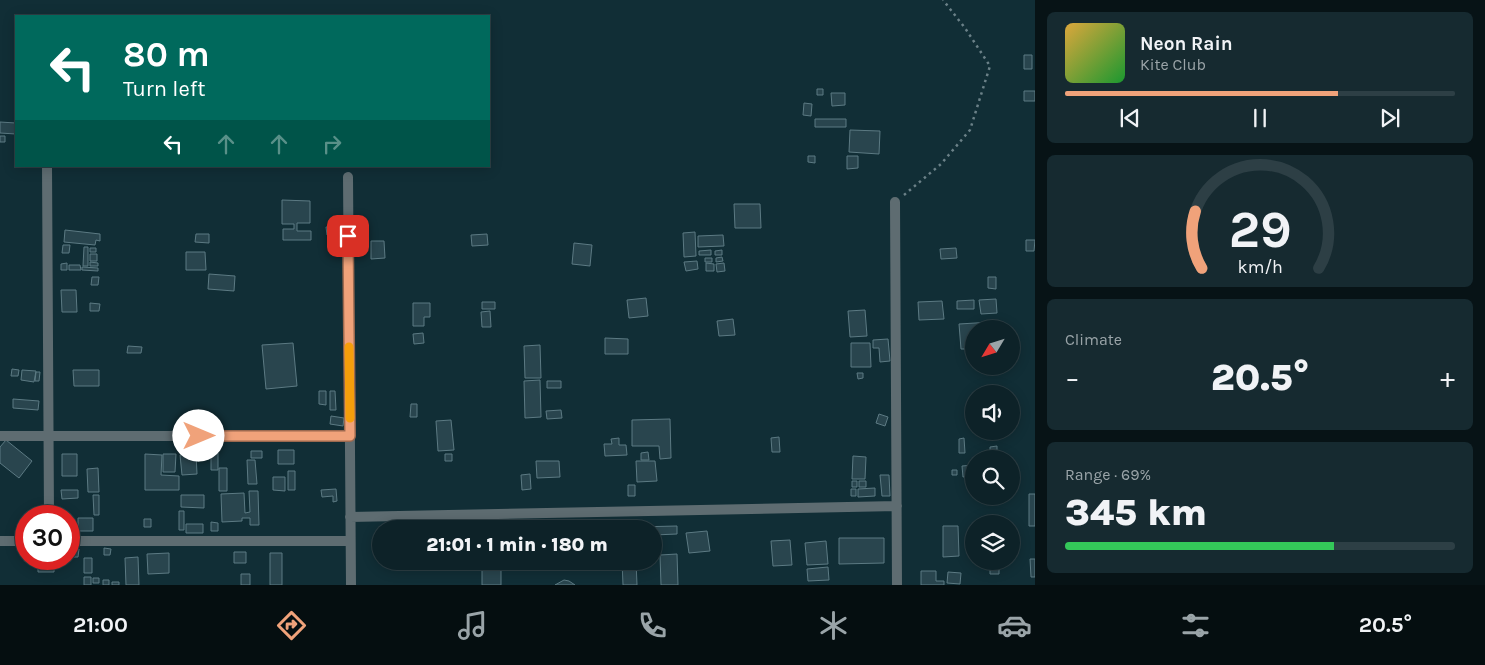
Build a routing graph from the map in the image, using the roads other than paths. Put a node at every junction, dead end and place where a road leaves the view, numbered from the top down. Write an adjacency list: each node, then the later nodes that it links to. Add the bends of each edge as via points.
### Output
1 (47, 167): 5 (street)
2 (348, 176): 6 (street)
3 (895, 202): 8 (street)
4 (0, 436): 5 (street)
5 (49, 436): 6 (street); 7 (street)
6 (350, 436): 9 (street)
7 (49, 505)
8 (897, 506): 9 (street); 15 (street)
9 (350, 517): 13 (street)
10 (0, 540): 11 (street)
11 (15, 540)
12 (80, 541): 13 (street)
13 (350, 541): 14 (street)
14 (350, 585)
15 (897, 585)

